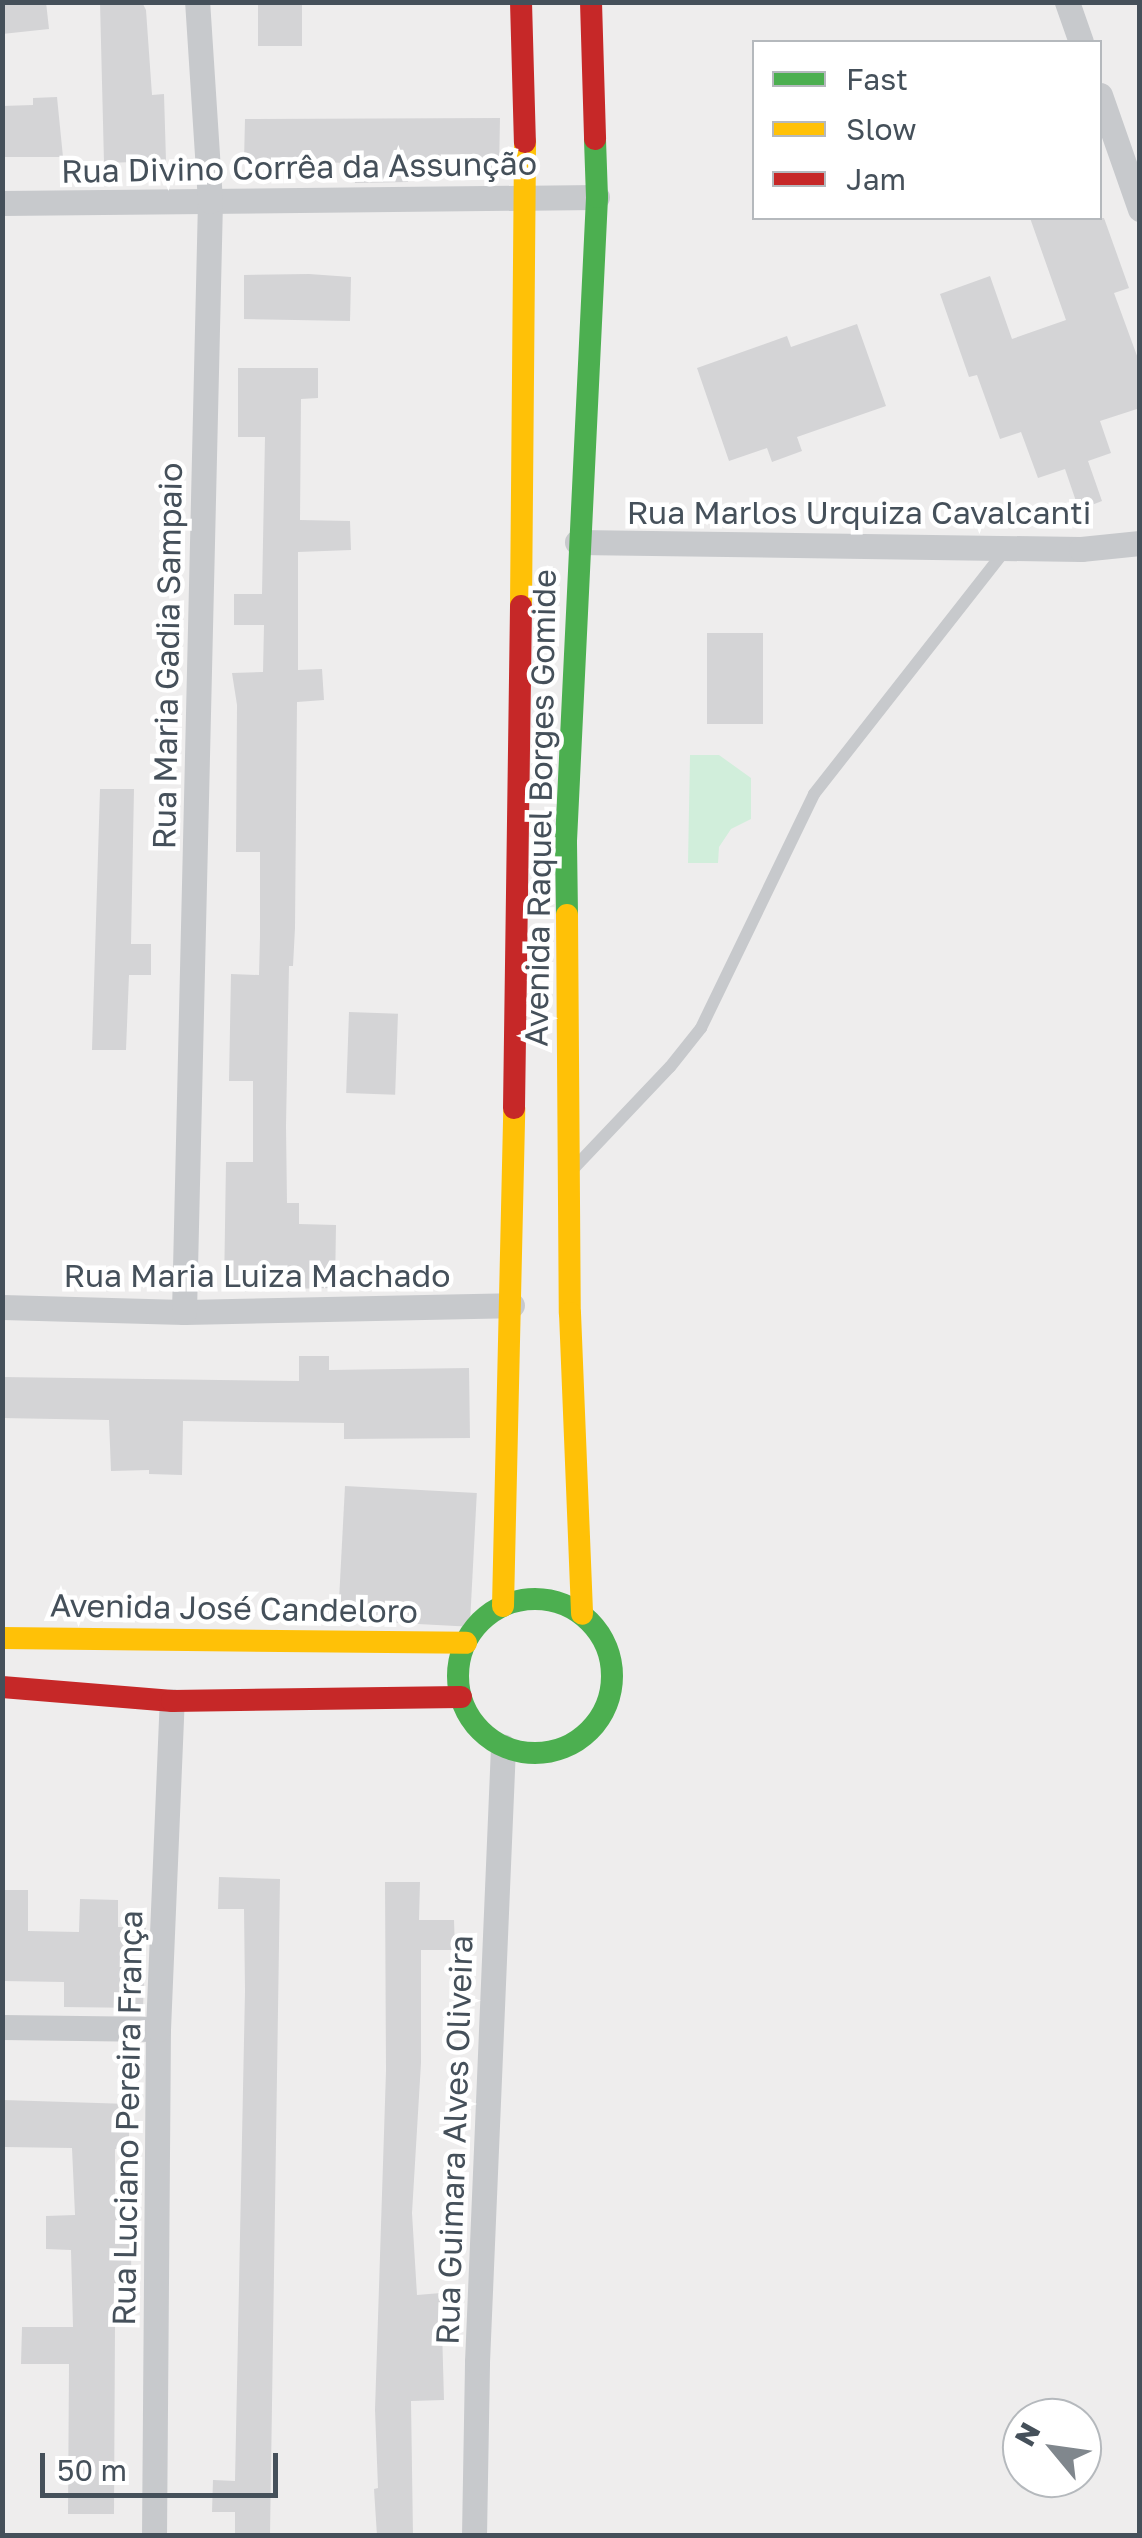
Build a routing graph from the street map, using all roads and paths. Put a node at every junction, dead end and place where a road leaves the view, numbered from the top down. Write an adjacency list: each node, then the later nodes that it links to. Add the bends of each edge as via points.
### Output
1 (197, 2): 9 (street, Rua Maria Gadia Sampaio)
2 (521, 2): 7 (street, Avenida Raquel Borges Gomide)
3 (591, 2): 8 (street, Avenida Raquel Borges Gomide)
4 (1067, 2): 5 (street)
5 (1080, 40)
6 (1102, 101): 11 (street)
7 (526, 197): 8 (street, Rua Divino Corrêa da Assunção); 9 (street, Rua Divino Corrêa da Assunção); 16 (street, Avenida Raquel Borges Gomide)
8 (597, 197): 12 (street, Avenida Raquel Borges Gomide)
9 (210, 201): 10 (street, Rua Divino Corrêa da Assunção); 18 (street, Rua Maria Gadia Sampaio)
10 (2, 202)
11 (1140, 209)
12 (577, 542): 14 (street, Rua Marlos Urquiza Cavalcanti); 15 (street, Avenida Raquel Borges Gomide, via 566,842)
13 (1140, 543): 14 (street, Rua Marlos Urquiza Cavalcanti)
14 (1007, 548): 15 (lane, via 814,794 701,1028)
15 (569, 1174): 20 (street, Avenida Raquel Borges Gomide)
16 (512, 1305): 18 (street, Rua Maria Luiza Machado); 19 (street, Avenida Raquel Borges Gomide)
17 (2, 1307): 18 (street, Rua Maria Luiza Machado)
18 (184, 1312)
19 (503, 1606): 20 (street, via 544,1599); 22 (street)
20 (582, 1614): 26 (street, via 608,1650 613,1673 602,1716 569,1746 547,1753)
21 (2, 1638): 22 (street, Avenida José Candeloro)
22 (466, 1643): 24 (street)
23 (2, 1687): 25 (street)
24 (461, 1697): 25 (street); 26 (street, via 477,1726)
25 (172, 1701): 28 (street, Rua Luciano Pereira França)
26 (503, 1747): 30 (street, Rua Guimara Alves Oliveira)
27 (2, 2027): 28 (street)
28 (158, 2029): 29 (street, Rua Luciano Pereira França)
29 (154, 2536)
30 (474, 2536)

